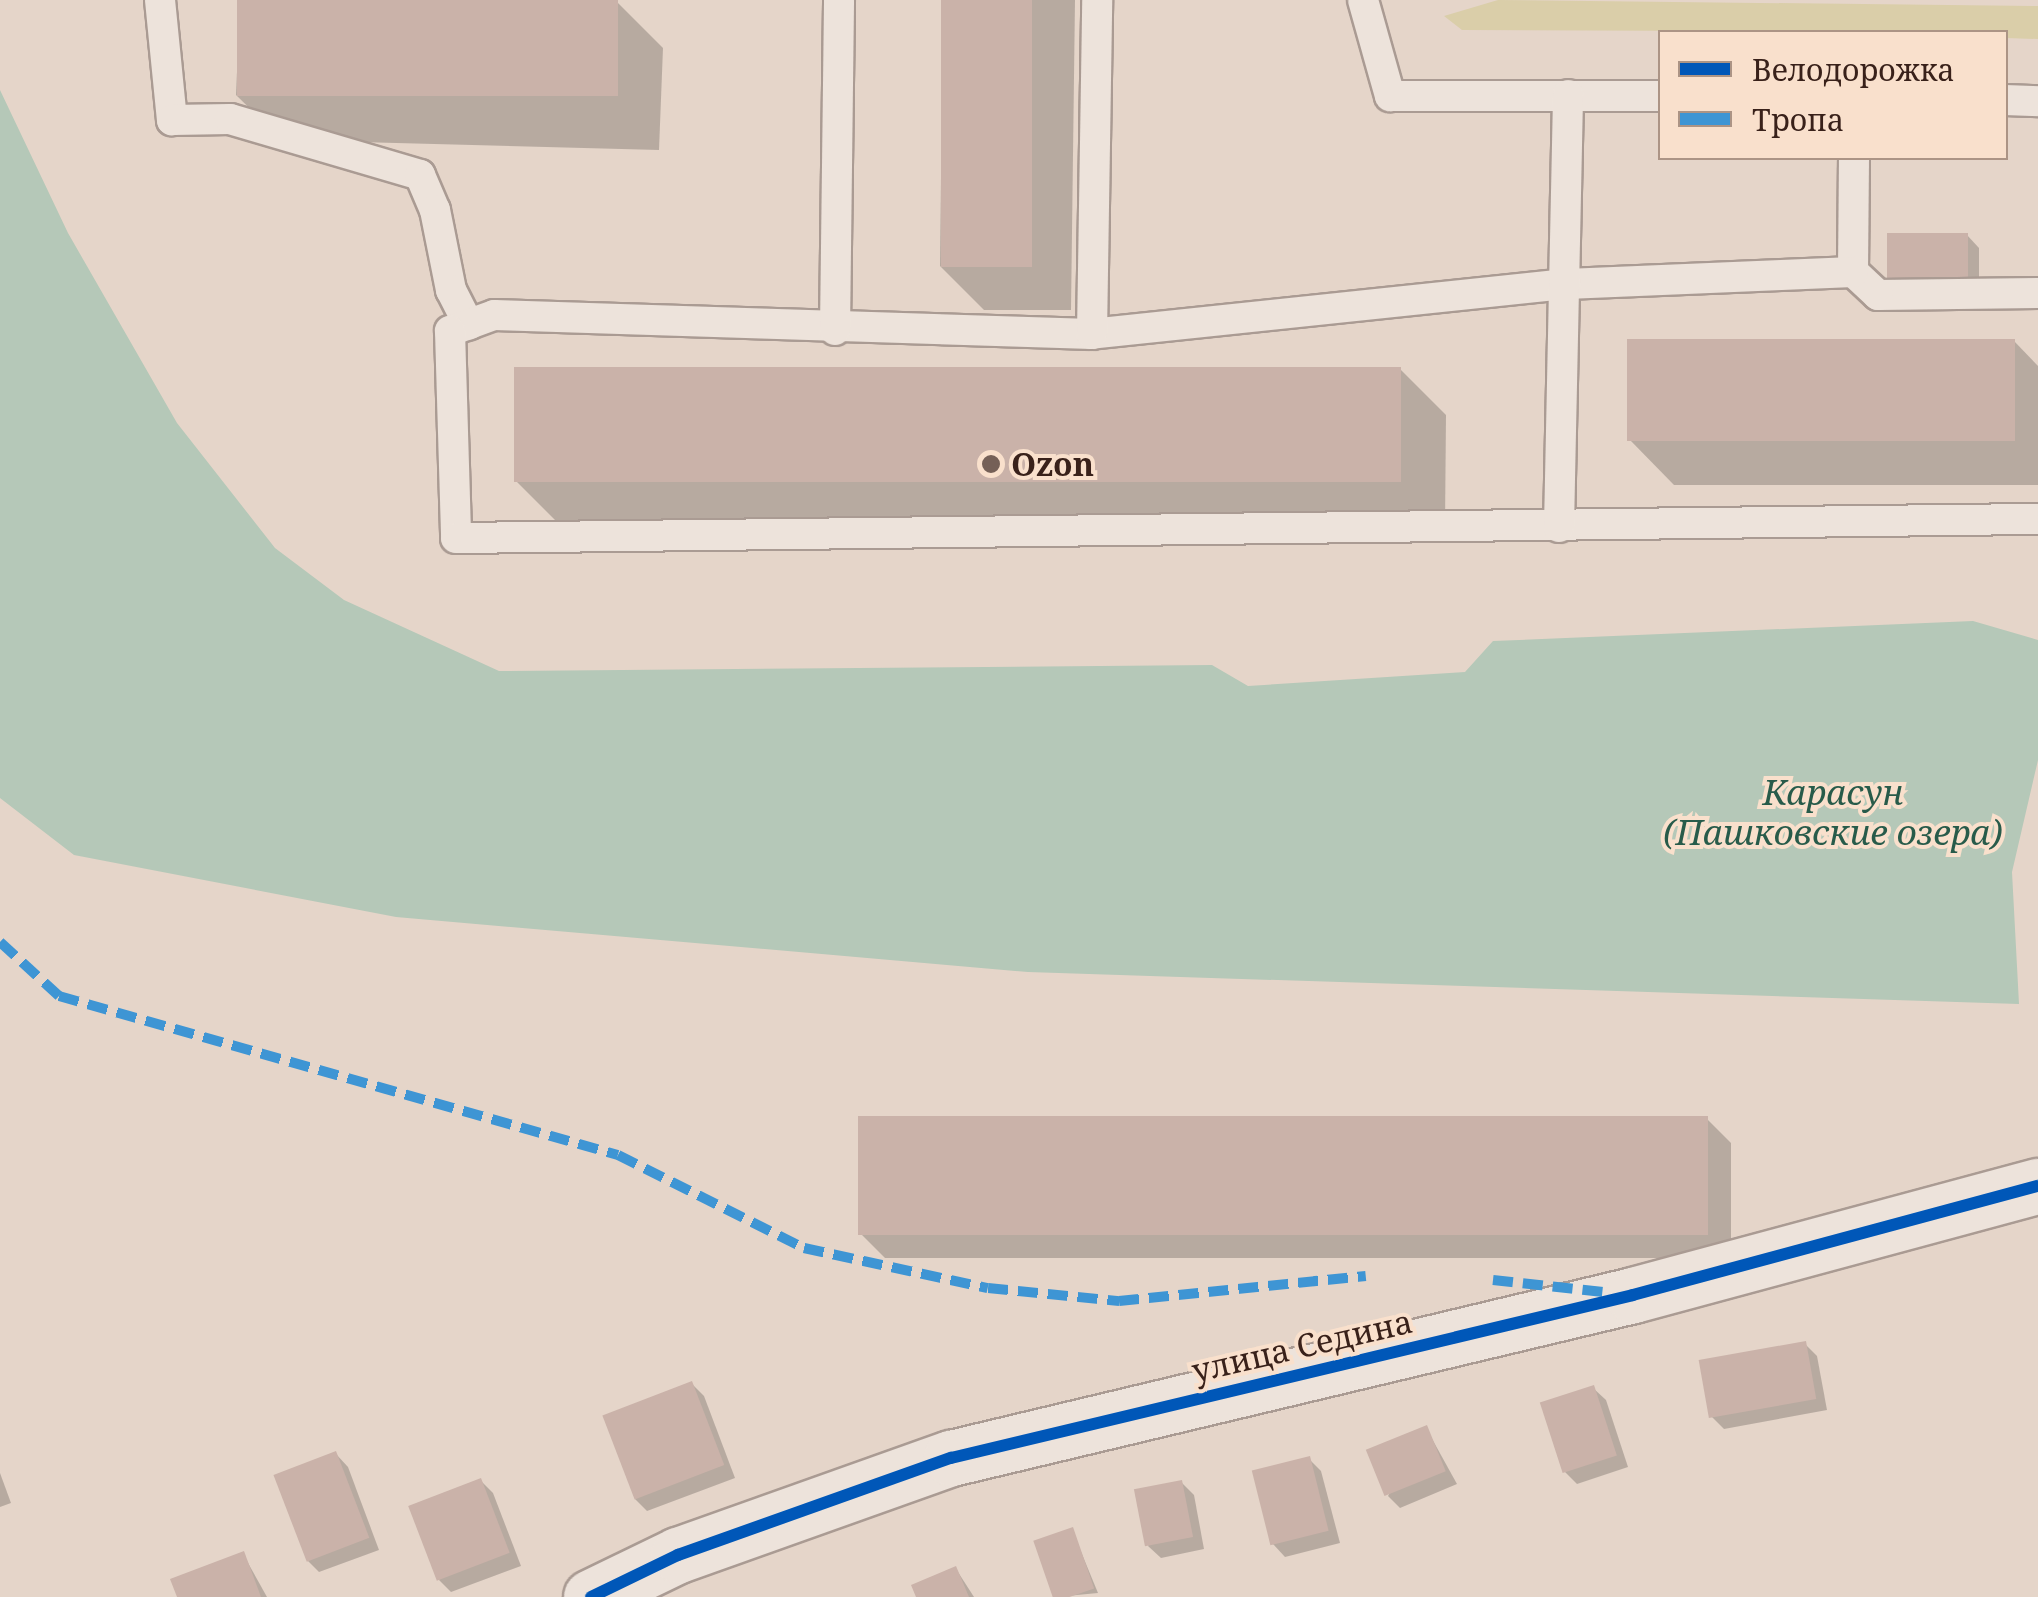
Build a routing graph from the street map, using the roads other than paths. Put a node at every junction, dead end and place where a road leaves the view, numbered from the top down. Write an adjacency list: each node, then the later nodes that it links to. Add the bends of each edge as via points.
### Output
1 (160, 0): 13 (lane, via 172,120 230,119 420,174 435,210 451,290)
2 (838, 0): 14 (lane)
3 (1096, 0): 15 (lane)
4 (1363, 0): 5 (lane, via 1390,96)
5 (1568, 95): 6 (lane); 11 (lane)
6 (1658, 96)
7 (2008, 100): 8 (lane)
8 (2038, 101)
9 (1854, 160): 10 (lane)
10 (1853, 272): 11 (lane); 12 (lane, via 1878,295)
11 (1566, 284): 15 (lane); 17 (lane)
12 (2038, 294)
13 (468, 324): 14 (lane, via 494,315); 17 (lane, via 450,331 456,538)
14 (834, 330): 15 (lane)
15 (1092, 334)
16 (2038, 519): 17 (lane)
17 (1560, 527)
18 (2038, 1186): 19 (street, улица Седина, via 1633,1296 951,1458 678,1554)
19 (591, 1597)

